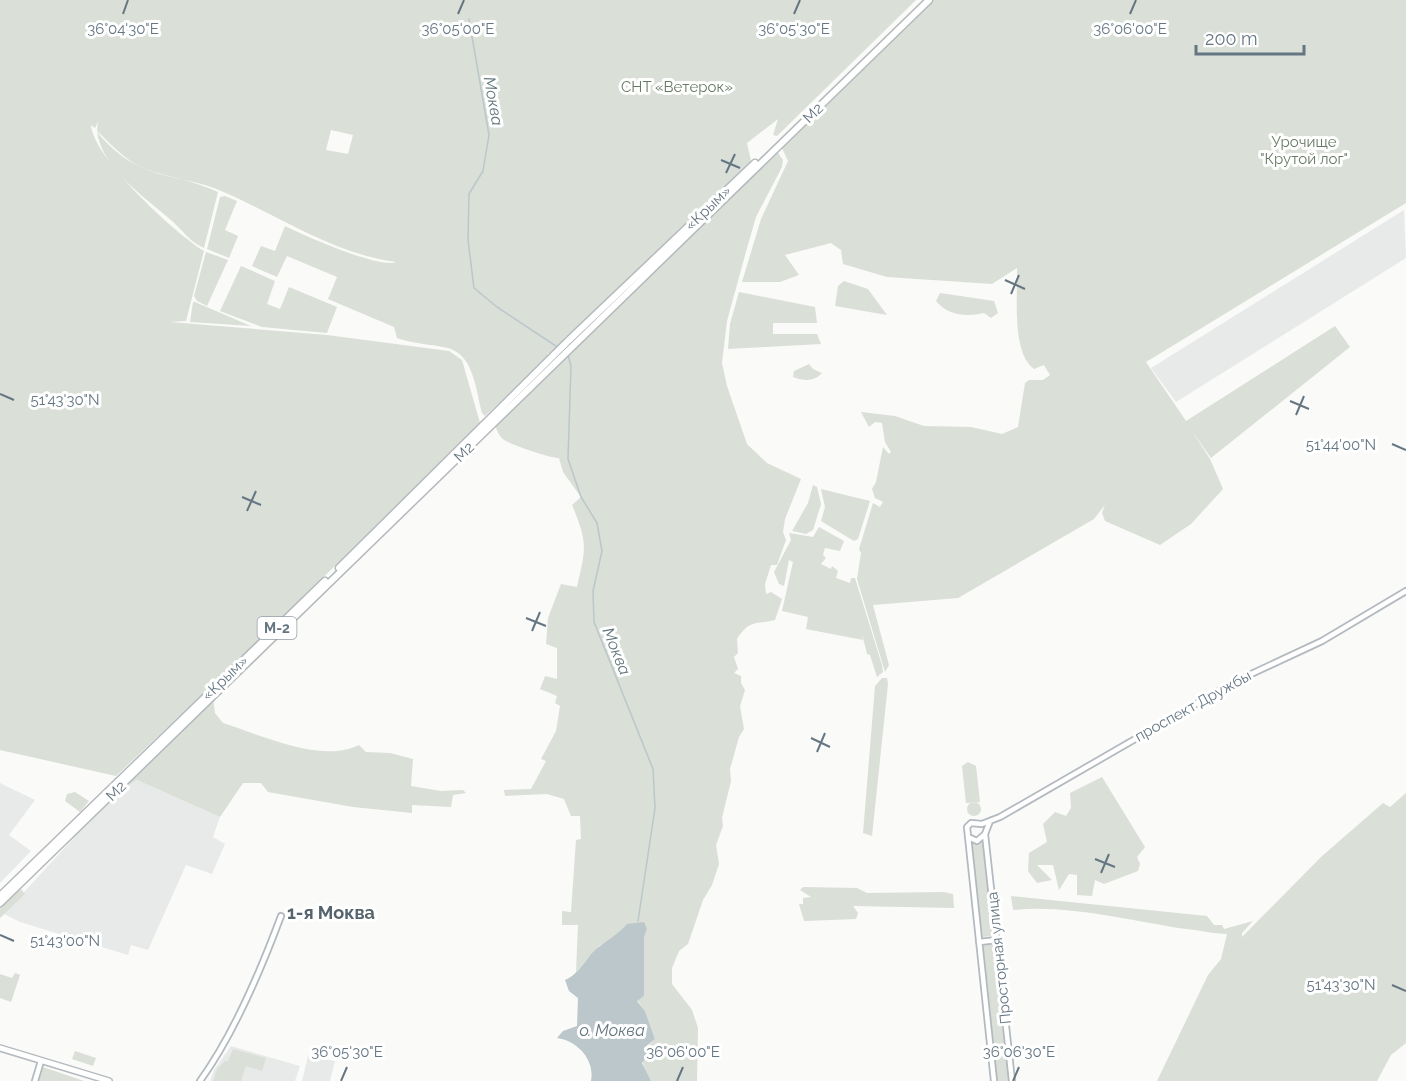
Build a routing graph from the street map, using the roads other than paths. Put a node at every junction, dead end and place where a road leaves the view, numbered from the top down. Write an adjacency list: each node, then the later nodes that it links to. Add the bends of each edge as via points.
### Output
1 (924, 0): 8 (highway, «Крым» / М-2, via 569,340)
2 (928, 0): 9 (highway, М2)
3 (1406, 591): 4 (main road, проспект Дружбы, via 1339,632 1234,682)
4 (993, 820): 5 (main road, проспект Дружбы); 6 (main road)
5 (982, 824): 6 (main road); 7 (main road, via 971,823)
6 (986, 832): 7 (main road, via 977,841); 11 (main road, Просторная улица)
7 (967, 836): 12 (main road, Просторная улица)
8 (0, 896)
9 (0, 903)
10 (281, 916): 17 (main road, via 258,973)
11 (997, 940): 12 (main road); 19 (main road, Просторная улица)
12 (979, 942): 18 (main road, Просторная улица)
13 (0, 1048): 14 (main road)
14 (41, 1061): 15 (main road); 16 (main road)
15 (35, 1081)
16 (109, 1081)
17 (200, 1081)
18 (994, 1081)
19 (1012, 1081)

